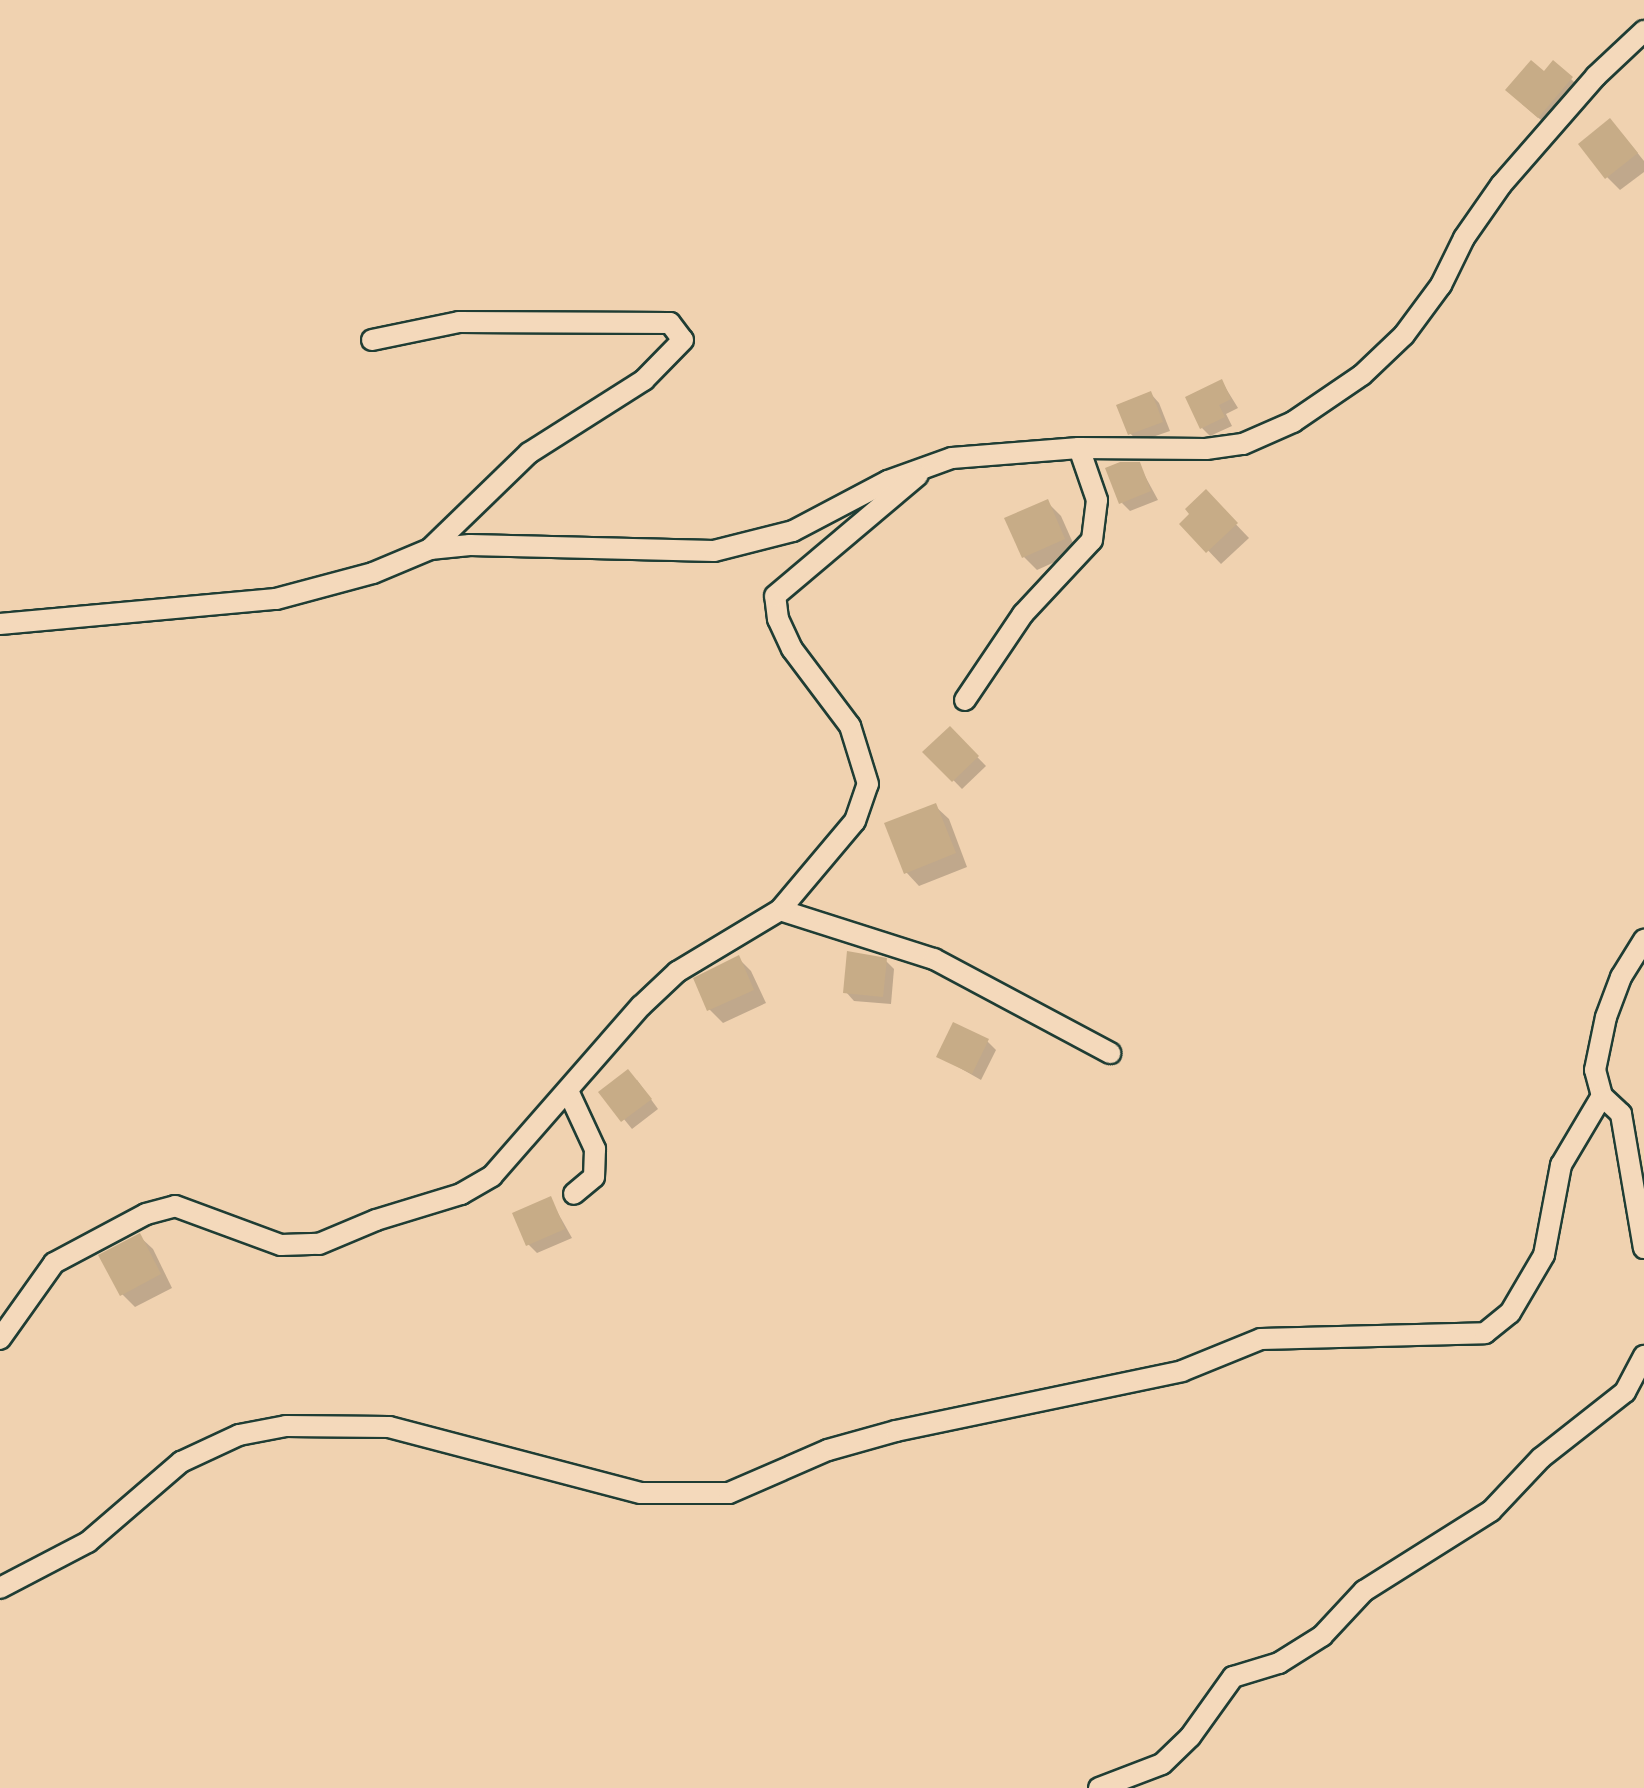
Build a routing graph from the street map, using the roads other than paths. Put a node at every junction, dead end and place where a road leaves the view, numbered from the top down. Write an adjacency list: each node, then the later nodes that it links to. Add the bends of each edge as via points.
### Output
1 (1644, 30): 3 (street, via 1538,138 1480,212 1441,286 1362,375 1293,422 1243,444)
2 (372, 340): 5 (street, via 459,322 670,323 683,340 644,380 530,453)
3 (1079, 448): 4 (street, via 952,458); 7 (street, via 1098,500 1092,540 1023,614)
4 (924, 470): 5 (street, via 793,530 714,551 511,543); 8 (street, via 775,596 792,649 850,726 868,784 855,821)
5 (430, 549): 6 (street, via 373,573 276,599)
6 (0, 624)
7 (965, 700)
8 (780, 910): 10 (street, via 934,959); 11 (street, via 678,972)
9 (1644, 940): 12 (street, via 1606,1016 1595,1070)
10 (1110, 1053)
11 (569, 1092): 13 (street, via 595,1150 594,1177); 15 (street, via 492,1176 461,1194 319,1244 281,1244 175,1206 146,1214 54,1263)
12 (1602, 1096): 14 (street, via 1621,1114); 17 (street, via 1562,1165 1544,1255 1510,1313 1485,1333 1260,1338 1182,1371 828,1450 729,1492 640,1493 389,1427 286,1426 239,1434 182,1462 88,1542)
13 (574, 1194)
14 (1644, 1248)
15 (0, 1339)
16 (1644, 1356): 18 (street, via 1625,1392 1541,1458 1491,1512 1364,1591 1322,1636 1280,1664 1233,1677 1190,1738 1162,1764)
17 (0, 1588)
18 (1100, 1788)

